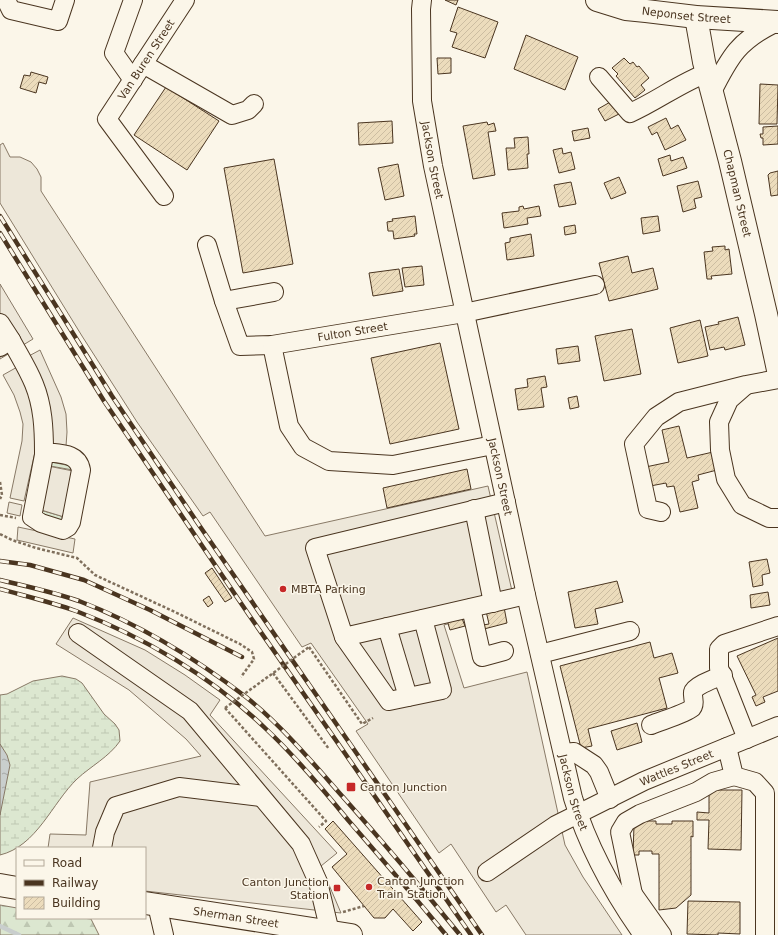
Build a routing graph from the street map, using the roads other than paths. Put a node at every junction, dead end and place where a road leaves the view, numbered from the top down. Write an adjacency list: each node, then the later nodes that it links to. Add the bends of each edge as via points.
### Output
1 (6, 0): 2 (street, via 11,10 58,21)
2 (65, 0)
3 (133, 0): 11 (street, via 114,53)
4 (185, 0): 9 (street, Van Buren Street)
5 (422, 0): 19 (street, Jackson Street, via 422,101)
6 (597, 0): 7 (main road, Neponset Street, via 626,9)
7 (696, 17): 8 (main road, Neponset Street); 12 (main road, Chapman Street)
8 (777, 22): 12 (street, via 760,30 735,51)
9 (143, 64): 11 (street, Van Buren Street); 13 (street, via 232,114 248,110)
10 (599, 77): 12 (street, via 630,113 689,80)
11 (133, 80): 14 (street, Van Buren Street, via 107,119)
12 (709, 83): 23 (main road, Chapman Street, via 765,306)
13 (254, 104)
14 (164, 196)
15 (207, 245): 18 (street)
16 (595, 285): 19 (street, Fulton Street)
17 (274, 292): 18 (street)
18 (224, 301): 22 (street, Fulton Street, via 240,346)
19 (464, 313): 22 (street, Fulton Street); 26 (street, Jackson Street)
20 (0, 323): 21 (street)
21 (6, 344): 27 (street, via 34,384 44,429)
22 (272, 345): 26 (street, via 289,426 303,447 329,461 393,465)
23 (778, 370)
24 (778, 378): 25 (street)
25 (746, 385): 30 (street, via 680,402 656,417 634,444 648,509); 31 (street, via 729,400 719,422 720,450 726,479 742,504 769,518)
26 (493, 445): 28 (street, Jackson Street)
27 (44, 452)
28 (506, 502): 29 (street); 32 (street, Jackson Street)
29 (474, 510): 33 (street); 40 (street, via 315,548)
30 (661, 512)
31 (778, 518)
32 (526, 595): 33 (street); 42 (street, Jackson Street)
33 (493, 603): 34 (street)
34 (471, 608): 35 (street); 41 (street, via 482,657)
35 (423, 619): 37 (street); 44 (street, via 442,690)
36 (778, 626): 43 (street, via 724,644 719,649 719,668)
37 (387, 627): 40 (street); 44 (street)
38 (630, 631): 42 (street)
39 (78, 633): 51 (street, via 190,711)
40 (344, 637): 44 (street, via 389,701)
41 (504, 651)
42 (540, 654): 49 (street, Jackson Street)
43 (722, 676): 45 (street, via 695,688 692,707); 47 (street)
44 (408, 697)
45 (651, 725)
46 (778, 726): 47 (street, Wattles Street)
47 (747, 739): 48 (street, Wattles Street)
48 (727, 747): 50 (street); 52 (street, Wattles Street, via 644,781)
49 (562, 753): 52 (street, via 574,752 594,764 600,772); 53 (street, Jackson Street)
50 (734, 776): 58 (street, via 713,782 626,822 620,832); 64 (street, via 755,782 765,792)
51 (261, 797): 54 (street, via 179,787 116,806 104,832); 60 (street, via 302,848)
52 (610, 799): 53 (street, Wattles Street)
53 (578, 815): 55 (street, Wattles Street, via 556,825); 58 (street, Jackson Street, via 606,876)
54 (102, 847)
55 (487, 872)
56 (0, 885): 57 (main road)
57 (16, 888)
58 (628, 898): 62 (street, Jackson Street); 63 (street)
59 (151, 904): 60 (main road, Sherman Street); 61 (street)
60 (341, 933)
61 (164, 935)
62 (644, 935)
63 (662, 935)
64 (765, 935)

